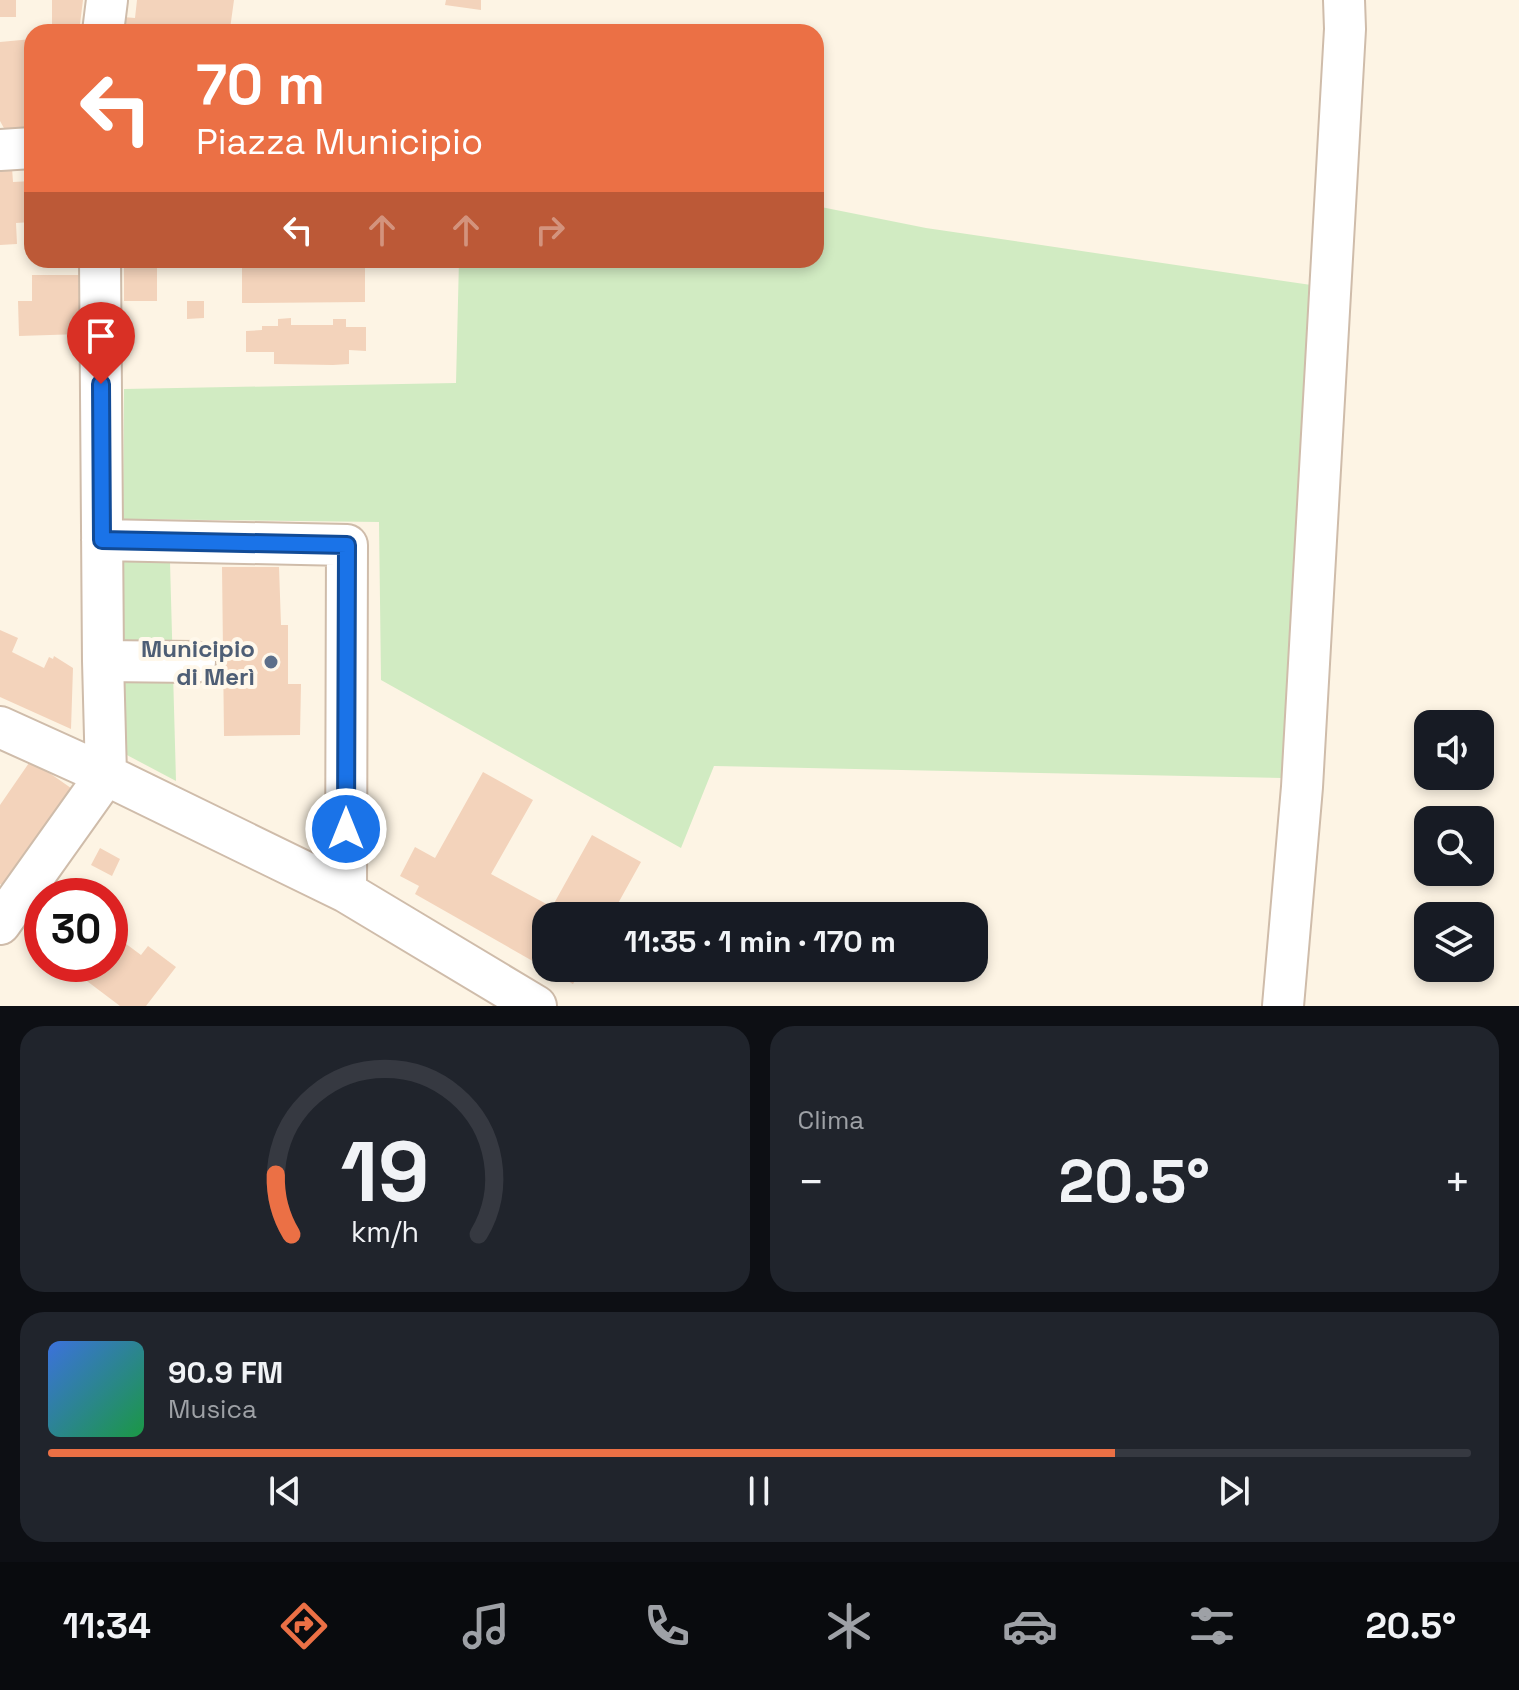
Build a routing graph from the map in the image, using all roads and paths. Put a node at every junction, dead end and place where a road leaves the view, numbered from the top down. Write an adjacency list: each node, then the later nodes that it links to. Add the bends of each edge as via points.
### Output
1 (107, 0): 3 (street)
2 (1344, 0): 15 (street, via 1302,787)
3 (104, 24)
4 (24, 148): 5 (street)
5 (0, 150)
6 (100, 268): 7 (street)
7 (102, 540): 8 (street); 12 (street, via 347,545)
8 (103, 661): 9 (street); 11 (street)
9 (195, 662)
10 (0, 727): 11 (street)
11 (106, 775): 12 (street); 13 (street)
12 (346, 892): 14 (street)
13 (0, 924)
14 (536, 1006)
15 (1283, 1006)

